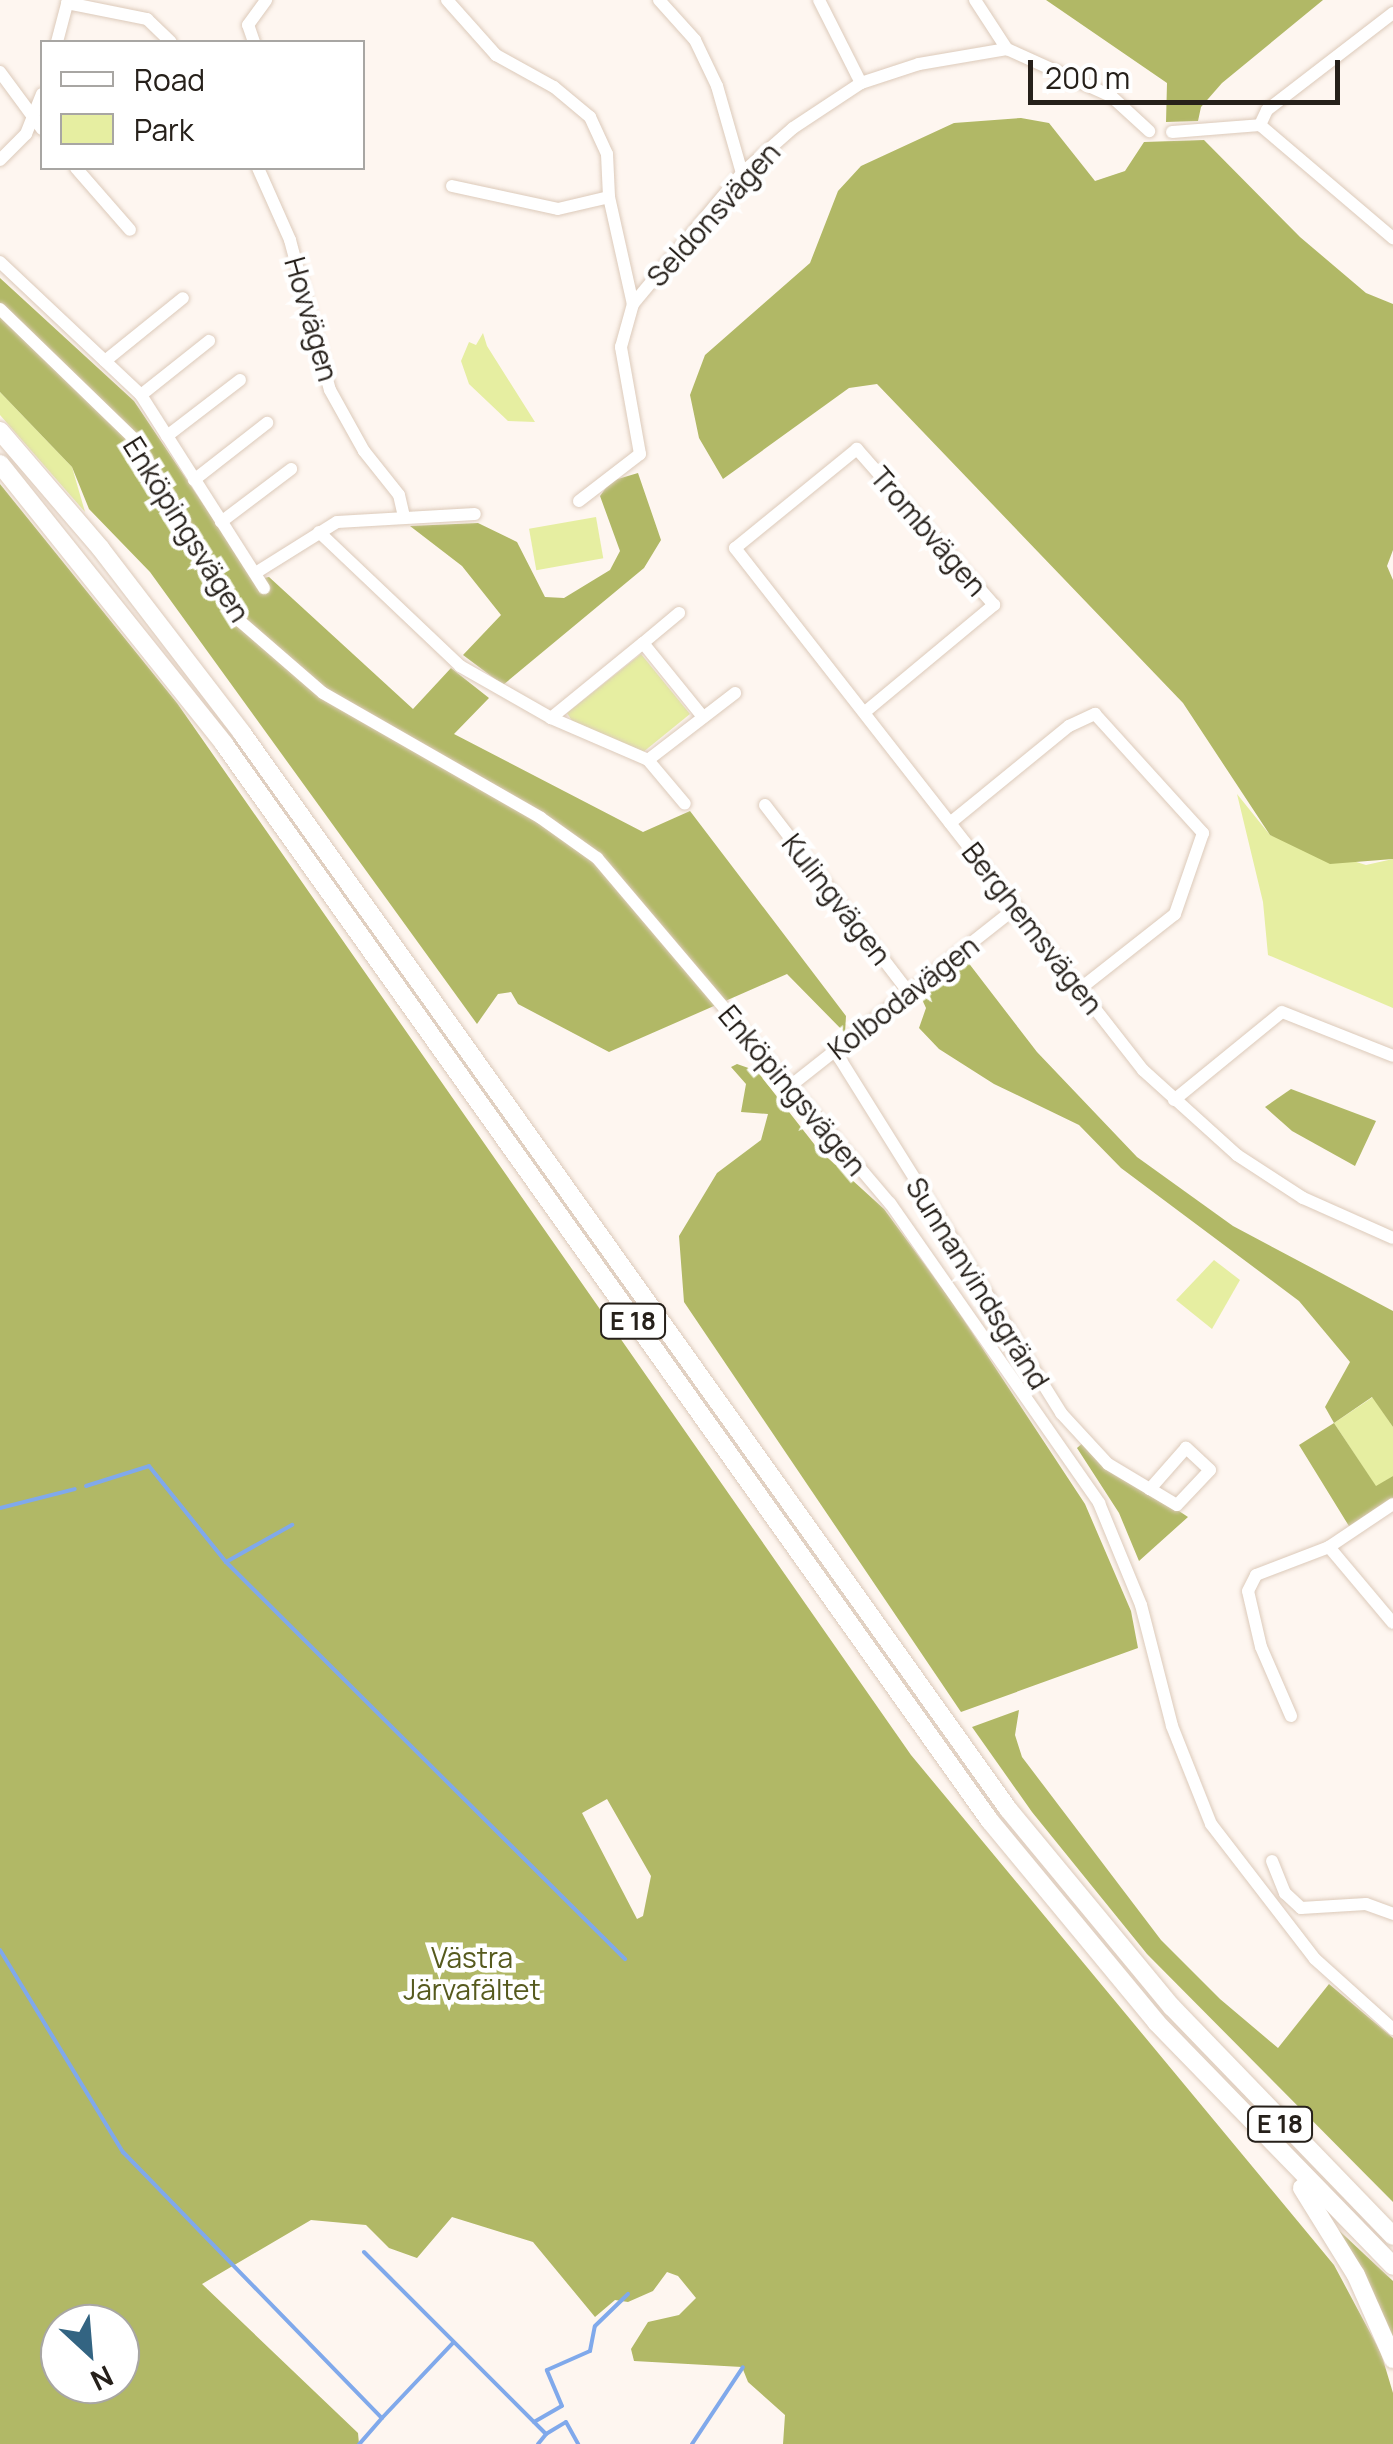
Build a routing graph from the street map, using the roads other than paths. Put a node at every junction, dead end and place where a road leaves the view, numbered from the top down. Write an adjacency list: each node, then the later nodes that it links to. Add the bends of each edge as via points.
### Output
1 (266, 0): 10 (street, via 248,26)
2 (447, 0): 23 (street, via 496,55 554,87 590,117 607,154)
3 (660, 0): 21 (street, via 695,40 717,86)
4 (819, 0): 13 (street)
5 (975, 0): 11 (street)
6 (68, 1): 8 (street); 9 (street, via 147,19)
7 (1393, 14): 15 (street, via 1268,110)
8 (57, 40)
9 (168, 40)
10 (253, 40)
11 (1008, 49): 13 (street, Seldonsvägen, via 919,64); 16 (street, via 1112,96)
12 (0, 72): 14 (street)
13 (861, 83): 21 (street, Seldonsvägen, via 793,128)
14 (38, 125): 18 (street)
15 (1260, 125): 17 (street); 25 (street)
16 (1149, 131)
17 (1172, 132)
18 (0, 160)
19 (78, 170): 24 (street)
20 (259, 170): 42 (street, Hovvägen, via 290,240 330,390 364,451 399,494)
21 (742, 173): 28 (street, Seldonsvägen)
22 (452, 186): 23 (street, via 558,210)
23 (609, 197): 28 (street)
24 (130, 230)
25 (1393, 238)
26 (0, 262): 31 (street)
27 (183, 298): 31 (street)
28 (633, 304): 40 (street, Seldonsvägen, via 621,346 640,454)
29 (0, 309): 63 (street, Enköpingsvägen, via 134,438 220,592 276,656 323,693 597,858)
30 (209, 341): 33 (street)
31 (105, 362): 33 (street)
32 (240, 380): 36 (street)
33 (141, 395): 36 (street)
34 (267, 423): 39 (street)
35 (0, 432): 75 (highway, E 18, via 102,549 242,732 1008,1809 1172,2007)
36 (167, 436): 39 (street)
37 (0, 464): 74 (highway, E 18, via 224,744 980,1808 1098,1955)
38 (291, 468): 43 (street)
39 (194, 480): 43 (street)
40 (580, 501)
41 (474, 514): 42 (street)
42 (404, 517): 44 (street, via 337,522)
43 (221, 522): 46 (street)
44 (319, 532): 46 (street); 53 (street, via 460,666)
45 (735, 548): 51 (street, Berghemsvägen); 51 (street, Trombvägen, via 857,449 994,605)
46 (257, 572): 47 (street)
47 (264, 588)
48 (679, 613): 49 (street)
49 (643, 643): 52 (street); 53 (street)
50 (735, 693): 52 (street)
51 (865, 712): 57 (street, Berghemsvägen)
52 (703, 717): 54 (street)
53 (551, 718): 54 (street)
54 (648, 760): 55 (street)
55 (685, 804)
56 (765, 806): 60 (street, Kulingvägen)
57 (950, 823): 58 (street, Berghemsvägen); 59 (street, via 1069,726 1095,714 1203,833 1175,914)
58 (1017, 907): 59 (street, Berghemsvägen); 60 (street, Kolbodavägen)
59 (1081, 988): 64 (street, Berghemsvägen)
60 (909, 993): 61 (street, Kolbodavägen)
61 (834, 1051): 63 (street, Kolbodavägen); 66 (street, Sunnanvindsgränd, via 1061,1412 1108,1464)
62 (1393, 1056): 64 (street, via 1282,1012)
63 (789, 1087): 73 (street, Enköpingsvägen, via 890,1203 1099,1503 1141,1605 1190,1775 1235,1862 1315,1959)
64 (1174, 1100): 65 (street, Berghemsvägen, via 1237,1156 1303,1198)
65 (1393, 1238)
66 (1150, 1489): 66 (street, Sunnanvindsgränd, via 1177,1505 1210,1470 1186,1448)
67 (1393, 1504): 68 (street)
68 (1329, 1547): 69 (street); 70 (street, via 1256,1575 1248,1591 1261,1647)
69 (1393, 1623)
70 (1291, 1716)
71 (1272, 1862): 72 (street, via 1285,1893 1301,1908 1366,1904)
72 (1393, 1914)
73 (1393, 2029)
74 (1286, 2162): 76 (highway, E 18); 77 (highway, via 1356,2275)
75 (1393, 2236)
76 (1393, 2266)
77 (1393, 2359)

